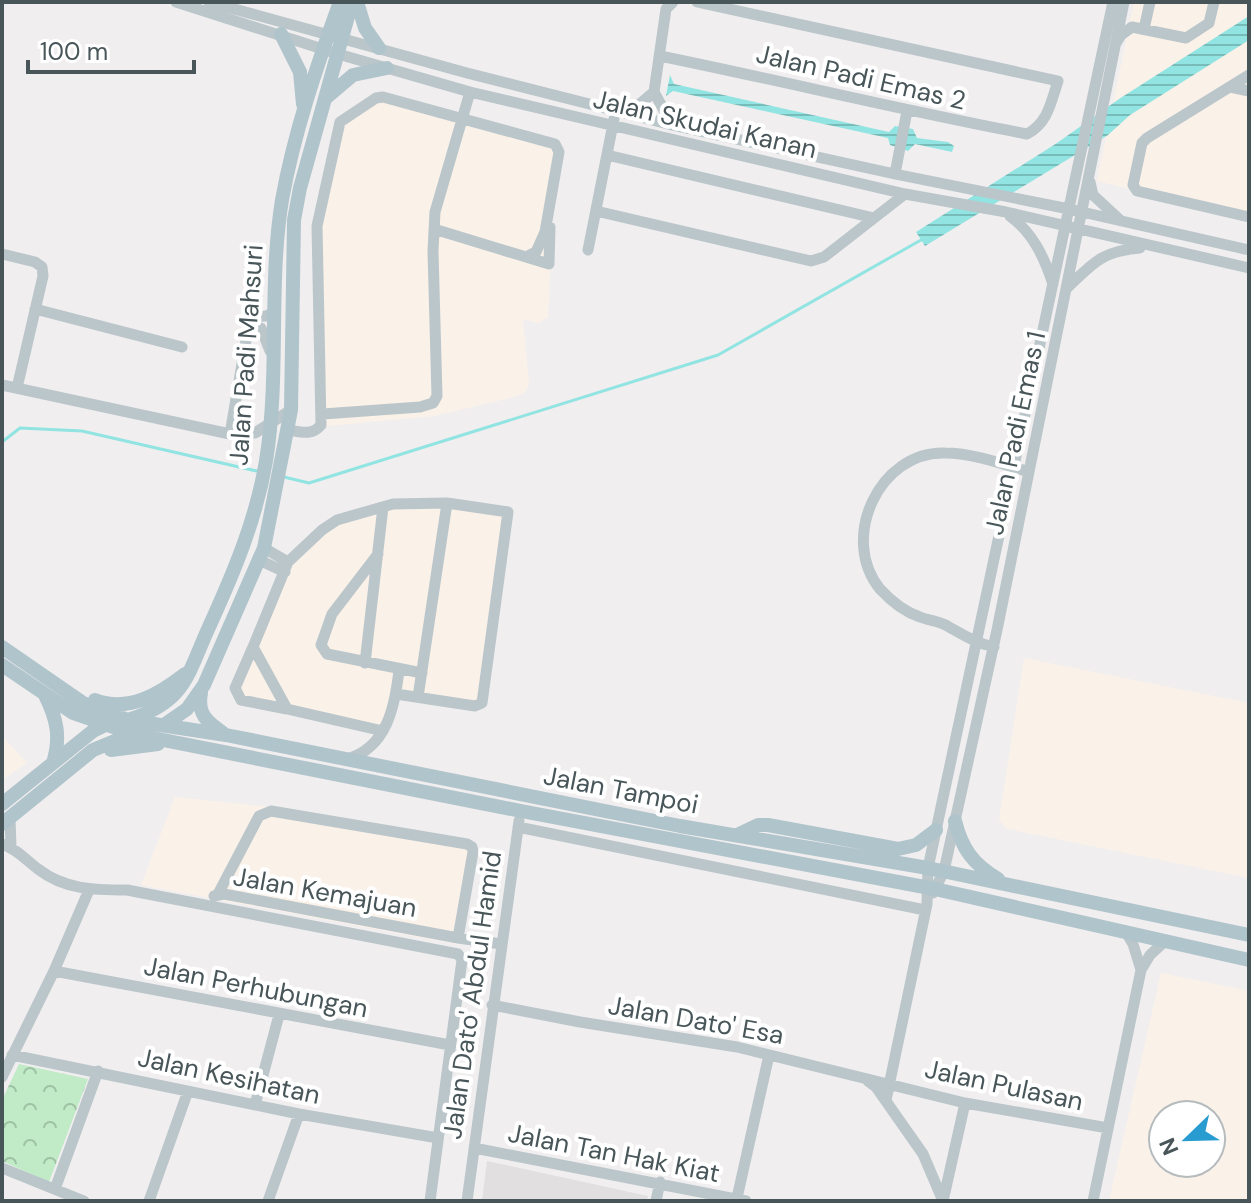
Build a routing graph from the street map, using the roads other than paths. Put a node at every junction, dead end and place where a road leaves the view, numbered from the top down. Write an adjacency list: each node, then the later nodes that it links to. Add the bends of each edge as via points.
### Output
1 (176, 2): 12 (street)
2 (209, 2): 13 (street)
3 (340, 2): 13 (main road, Jalan Padi Mahsuri)
4 (355, 2): 13 (main road, Jalan Padi Mahsuri); 15 (main road)
5 (673, 2): 16 (street, via 666,9)
6 (697, 2): 25 (street, Jalan Padi Emas 2, via 1058,81 1046,118 1027,134)
7 (1113, 2): 24 (street, Jalan Padi Emas 1)
8 (1124, 2): 11 (street, via 1126,20); 14 (street, Jalan Padi Emas 1)
9 (1150, 2): 11 (street)
10 (1214, 2): 11 (street, via 1209,23 1186,38)
11 (1138, 28): 14 (street, via 1121,35)
12 (281, 34): 13 (street); 27 (main road, via 300,72)
13 (333, 44): 15 (street, Jalan Skudai Kanan); 17 (street, Jalan Skudai Kanan); 23 (main road, Jalan Padi Mahsuri); 27 (main road, Jalan Padi Mahsuri)
14 (1114, 45): 24 (street, Jalan Padi Emas 1)
15 (379, 48): 26 (street, Jalan Skudai Kanan)
16 (660, 56): 22 (street); 25 (street, Jalan Padi Emas 2)
17 (387, 68): 21 (street, Jalan Skudai Kanan); 23 (main road, via 353,75)
18 (1249, 75): 19 (street)
19 (1230, 87): 20 (street); 41 (street, via 1142,143 1133,185 1137,191)
20 (1249, 91)
21 (470, 92): 28 (street); 29 (street, Jalan Skudai Kanan)
22 (654, 92): 26 (street); 30 (street)
23 (326, 97): 62 (main road, Jalan Padi Mahsuri, via 294,220)
24 (1096, 105): 32 (street, Jalan Padi Emas 1)
25 (907, 111): 33 (street)
26 (622, 112): 29 (street); 30 (street, Jalan Skudai Kanan)
27 (303, 117): 56 (main road, Jalan Padi Mahsuri, via 282,198)
28 (463, 117): 36 (street, via 555,144 559,152); 45 (street); 63 (street, via 383,97 340,122 317,226)
29 (613, 125): 31 (street); 35 (street, Jalan Skudai Kanan)
30 (672, 125): 33 (street, Jalan Skudai Kanan)
31 (607, 155): 38 (street); 42 (street)
32 (1086, 159): 34 (street, Jalan Padi Emas 1); 37 (street, Jalan Padi Emas 1)
33 (895, 174): 37 (street, Jalan Skudai Kanan)
34 (1089, 175): 40 (street, Jalan Padi Emas 1); 43 (street, via 1093,195)
35 (905, 194): 39 (street, Jalan Skudai Kanan); 42 (street)
36 (551, 203): 51 (street, via 539,245); 51 (street, via 549,264)
37 (1069, 209): 40 (street, Jalan Skudai Kanan); 44 (street, Jalan Padi Emas 1)
38 (596, 211): 42 (street, via 811,261 824,257); 48 (street)
39 (1001, 212): 44 (street, Jalan Skudai Kanan); 53 (street, via 1024,226)
40 (1083, 212): 43 (street, Jalan Skudai Kanan); 46 (street, Jalan Padi Emas 1)
41 (1249, 217)
42 (874, 218)
43 (1124, 222): 49 (street, Jalan Skudai Kanan)
44 (1065, 226): 46 (street, Jalan Skudai Kanan); 53 (street, Jalan Padi Emas 1)
45 (434, 229): 51 (street); 63 (street, via 433,403)
46 (1079, 229): 47 (street, Jalan Skudai Kanan); 54 (street, Jalan Padi Emas 1)
47 (1153, 247): 52 (street, Jalan Skudai Kanan); 54 (street, via 1107,254)
48 (588, 250)
49 (1249, 250)
50 (2, 254): 55 (street, via 42,267)
51 (526, 257)
52 (1249, 268)
53 (1053, 285): 68 (street, Jalan Padi Emas 1)
54 (1067, 289): 69 (street, Jalan Padi Emas 1)
55 (35, 309): 58 (street); 61 (street)
56 (275, 312): 57 (street); 59 (main road, Jalan Padi Mahsuri)
57 (249, 321): 59 (street, via 266,336); 66 (street)
58 (182, 347)
59 (273, 363): 64 (main road, Jalan Padi Mahsuri)
60 (2, 385): 61 (street)
61 (17, 388): 66 (street)
62 (291, 410): 64 (street); 65 (main road, Jalan Padi Mahsuri)
63 (323, 414): 65 (street, via 317,430)
64 (269, 425): 66 (street, via 255,433); 67 (main road, Jalan Padi Mahsuri)
65 (288, 430): 67 (main road, Jalan Padi Mahsuri)
66 (230, 434)
67 (274, 461): 72 (main road, Jalan Padi Mahsuri, via 274,501); 83 (main road, Jalan Padi Mahsuri, via 234,573)
68 (1014, 467): 69 (street); 75 (street, Jalan Padi Emas 1); 75 (street, via 944,452 918,458 886,482 870,503 865,522 865,562 880,588 901,607)
69 (1029, 472): 78 (street, Jalan Padi Emas 1)
70 (447, 503): 71 (street); 84 (street); 88 (street, via 508,512 482,703)
71 (383, 507): 73 (street); 74 (street, via 337,520)
72 (262, 554): 74 (street); 85 (main road, Jalan Padi Mahsuri)
73 (378, 554): 80 (street); 80 (street, via 332,614 321,645 327,654)
74 (286, 567): 77 (street)
75 (977, 643): 78 (street); 104 (street, Jalan Padi Emas 1)
76 (2, 647): 79 (main road, Jalan Tampoi)
77 (253, 647): 89 (street); 89 (street, via 236,695)
78 (994, 647): 102 (street, Jalan Padi Emas 1)
79 (21, 661): 83 (main road, via 113,705 161,693); 92 (main road, Jalan Tampoi)
80 (365, 663): 82 (street)
81 (2, 665): 87 (main road, Jalan Tampoi)
82 (399, 670): 84 (street); 86 (street)
83 (188, 672): 92 (main road, Jalan Padi Mahsuri, via 167,704)
84 (422, 673): 88 (street)
85 (204, 685): 91 (main road, Jalan Padi Mahsuri, via 187,709); 94 (main road, via 199,698 204,718)
86 (396, 694): 88 (street); 93 (street)
87 (45, 695): 90 (main road, Jalan Tampoi); 97 (main road, via 58,733)
88 (418, 697)
89 (287, 709): 93 (street)
90 (102, 725): 92 (main road, Jalan Tampoi); 97 (main road)
91 (164, 725): 92 (main road); 94 (main road, Jalan Tampoi)
92 (130, 727): 95 (main road, Jalan Tampoi); 98 (main road)
93 (383, 731): 96 (street, via 372,748)
94 (226, 735): 96 (main road, Jalan Tampoi)
95 (174, 743): 98 (main road, via 102,752); 100 (main road, Jalan Tampoi)
96 (343, 760): 100 (main road, Jalan Tampoi)
97 (53, 763): 99 (main road)
98 (75, 765): 101 (main road)
99 (2, 804)
100 (522, 804): 103 (street, Jalan Dato' Abdul Hamid); 105 (main road, Jalan Tampoi); 110 (main road, Jalan Tampoi)
101 (6, 821): 106 (street, Jalan Kemajuan)
102 (955, 821): 108 (street, Jalan Padi Emas 1); 109 (main road, via 967,854)
103 (518, 827): 114 (street); 119 (street, Jalan Dato' Abdul Hamid)
104 (936, 830): 105 (main road, via 916,845 898,849 768,825); 107 (street, Jalan Padi Emas 1)
105 (736, 835): 107 (main road, Jalan Tampoi)
106 (7, 846): 111 (street, Jalan Kemajuan, via 52,879)
107 (928, 868): 108 (main road, Jalan Tampoi); 110 (street, Jalan Padi Emas 1)
108 (944, 871): 109 (main road, Jalan Tampoi); 110 (street, Jalan Padi Emas 1)
109 (1008, 886): 116 (main road, Jalan Tampoi)
110 (931, 888): 114 (street, Jalan Padi Emas 1); 115 (main road, Jalan Tampoi)
111 (89, 890): 113 (street, Jalan Kemajuan, via 127,890); 122 (street)
112 (218, 894): 113 (street, Jalan Kemajuan); 117 (street, Jalan Kemajuan); 117 (street, via 264,812 467,844 473,852)
113 (200, 904): 125 (street, via 458,954 462,960)
114 (926, 907): 131 (street, Jalan Padi Emas 1)
115 (1127, 934): 118 (main road, Jalan Tampoi); 121 (street)
116 (1249, 935)
117 (458, 938): 119 (street, Jalan Kemajuan)
118 (1163, 943): 120 (main road, Jalan Tampoi); 121 (street)
119 (501, 944): 123 (street, Jalan Dato' Abdul Hamid)
120 (1249, 960)
121 (1141, 970): 137 (street)
122 (54, 971): 124 (street, Jalan Perhubungan); 126 (street)
123 (492, 1005): 127 (street, Jalan Dato' Esa); 139 (street, Jalan Dato' Abdul Hamid)
124 (279, 1015): 125 (street, Jalan Perhubungan); 135 (street)
125 (450, 1045): 138 (street)
126 (12, 1055): 128 (street, Jalan Kesihatan); 129 (street)
127 (769, 1055): 130 (street, Jalan Dato' Esa); 144 (street)
128 (98, 1071): 132 (street, Jalan Kesihatan); 142 (street)
129 (2, 1077)
130 (863, 1077): 131 (street, Jalan Dato' Esa); 133 (street)
131 (891, 1083): 133 (street, Jalan Padi Emas 1); 134 (street, Jalan Pulasan)
132 (188, 1091): 135 (street, Jalan Kesihatan); 146 (street)
133 (886, 1100): 150 (street, via 923,1154)
134 (965, 1103): 137 (street, Jalan Pulasan); 150 (street)
135 (255, 1105): 136 (street, Jalan Kesihatan)
136 (299, 1114): 138 (street, Jalan Kesihatan); 143 (street)
137 (1108, 1128): 151 (street)
138 (438, 1138): 147 (street)
139 (474, 1148): 141 (street, Jalan Tan Hak Kiat); 148 (street, Jalan Dato' Abdul Hamid)
140 (2, 1168): 142 (street)
141 (660, 1182): 144 (street, Jalan Tan Hak Kiat); 149 (street)
142 (55, 1189): 145 (street)
143 (272, 1200)
144 (742, 1200)
145 (84, 1201)
146 (149, 1201)
147 (430, 1201)
148 (467, 1201)
149 (656, 1201)
150 (943, 1201)
151 (1093, 1201)

